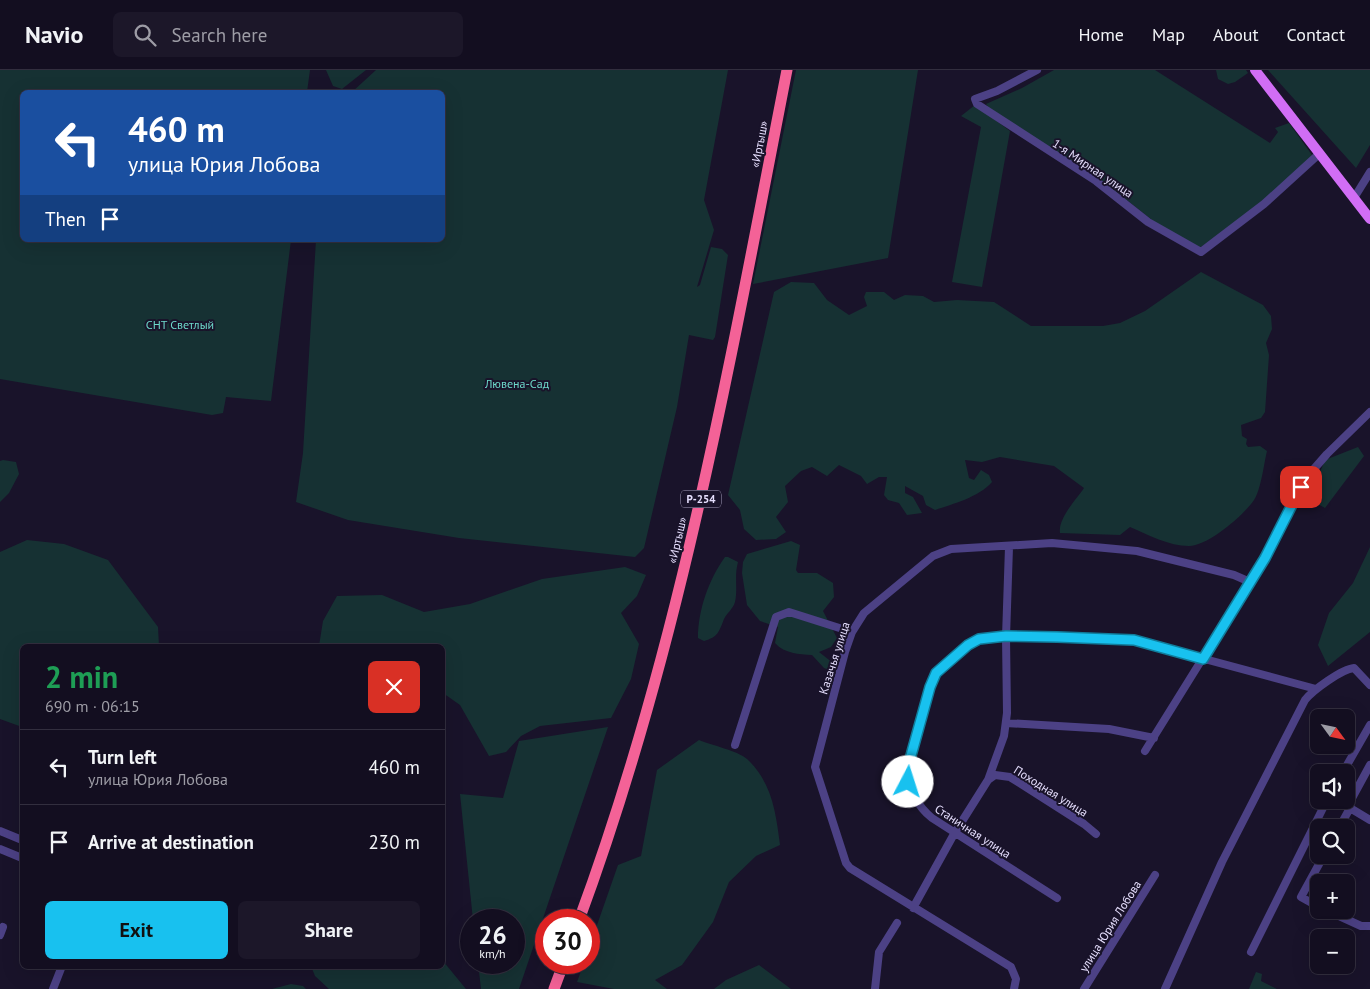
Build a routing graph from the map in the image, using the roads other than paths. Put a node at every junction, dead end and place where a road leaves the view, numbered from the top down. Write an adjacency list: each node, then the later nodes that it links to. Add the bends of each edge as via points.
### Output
1 (787, 70): 39 (highway, «Иртыш» / Р-254, via 729,370 681,583 657,680)
2 (1037, 70): 4 (street, 1-я Мирная улица, via 997,92 975,99 980,107 1089,177 1148,222 1201,252 1264,204)
3 (1255, 70): 4 (main road)
4 (1319, 154): 6 (main road)
5 (1370, 172): 6 (street)
6 (1354, 198): 7 (main road)
7 (1370, 219)
8 (1370, 412): 10 (street, via 1306,478)
9 (1009, 547): 10 (street, Казачья улица, via 1052,543 1137,550); 11 (street, Казачья улица, via 941,551 864,613); 12 (street)
10 (1250, 582): 13 (street)
11 (852, 632): 19 (street, via 789,612 776,618); 38 (street, Казачья улица, via 818,752 816,774 846,864)
12 (1006, 636): 13 (street, Станичная улица, via 1134,640); 16 (street); 29 (street, Станичная улица, via 979,639 936,673 907,770 908,782 923,811)
13 (1203, 659): 15 (street, Станичная улица); 18 (street)
14 (1370, 685): 15 (street, via 1354,668 1347,668)
15 (1316, 689): 53 (street, via 1306,700 1222,862)
16 (1006, 723): 18 (street, via 1109,729); 23 (street)
17 (1370, 726): 21 (street)
18 (1154, 738): 20 (street)
19 (735, 745)
20 (1145, 751)
21 (1348, 764)
22 (1370, 765): 24 (street)
23 (988, 780): 29 (street); 30 (street, Походная улица, via 995,775 1010,777)
24 (1355, 791)
25 (1323, 809): 45 (street)
26 (1352, 809): 27 (street)
27 (1370, 820)
28 (0, 831): 31 (street)
29 (954, 834): 36 (street, Станичная улица); 38 (street)
30 (1096, 834)
31 (20, 839)
32 (0, 849): 33 (street)
33 (20, 857)
34 (1155, 875): 52 (street, улица Юрия Лобова)
35 (1310, 882): 37 (street, via 1302,897)
36 (1057, 898)
37 (1310, 901)
38 (913, 908): 51 (street, Казачья улица, via 1011,967 1016,979)
39 (583, 909)
40 (1346, 919): 42 (street)
41 (897, 923): 50 (street, via 879,952)
42 (1370, 926)
43 (3, 927): 44 (street)
44 (0, 935)
45 (1252, 952)
46 (61, 969): 48 (street)
47 (560, 974): 49 (highway)
48 (53, 989)
49 (554, 989)
50 (875, 989)
51 (1014, 989)
52 (1084, 989)
53 (1165, 989)

